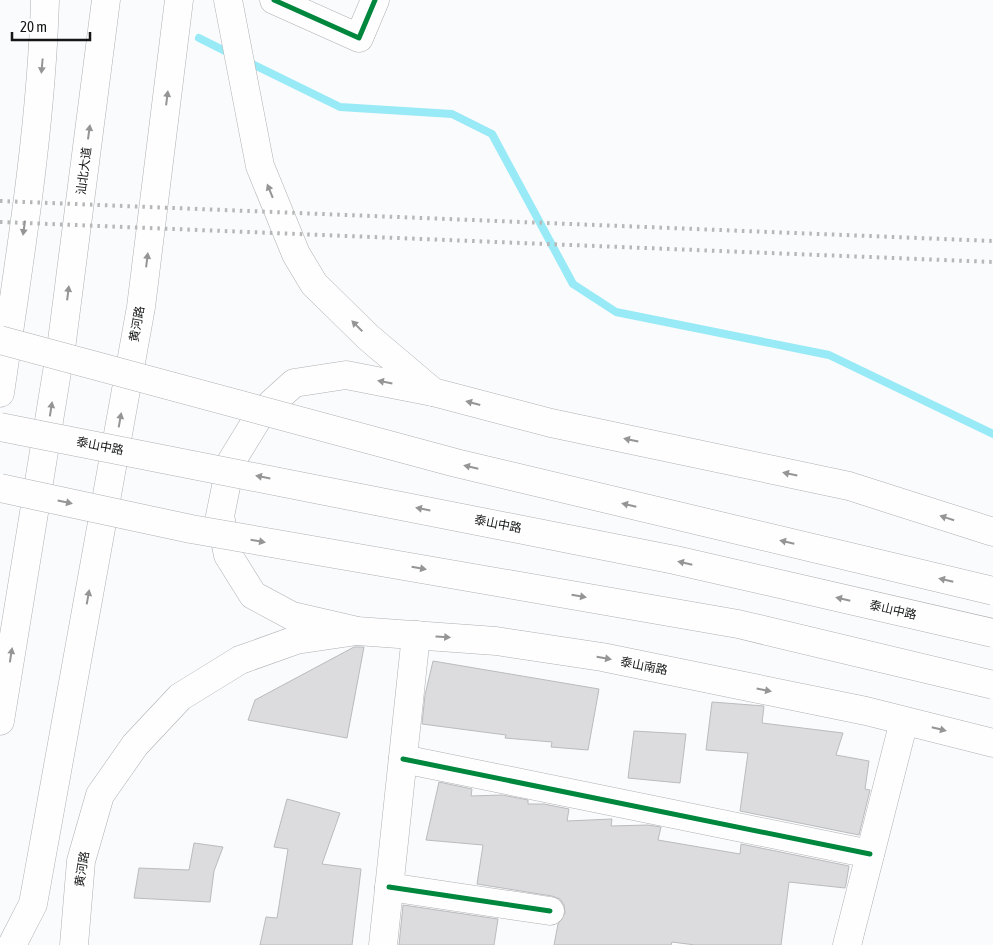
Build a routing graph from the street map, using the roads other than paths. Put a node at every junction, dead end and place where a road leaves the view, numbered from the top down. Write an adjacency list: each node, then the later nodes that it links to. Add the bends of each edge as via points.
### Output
1 (44, 0): 7 (main road, one-way to 7, via 43,55 34,152)
2 (106, 0): 18 (main road, 汕北大道, one-way to 2, via 62,341)
3 (179, 0): 25 (main road, 黄河路, one-way to 3, via 33,904 141,307)
4 (274, 0): 5 (main road, via 359,38)
5 (375, 0)
6 (230, 9): 8 (main road, one-way to 6, via 314,284 296,254 260,166)
7 (4, 336): 9 (main road); 13 (main road, one-way to 7, bridge, via 456,464)
8 (433, 392): 12 (main road, one-way to 8, via 848,486 550,423); 14 (main road, 泰山南路, one-way to 14, via 346,375 294,383 261,412 231,462 220,516 228,555 253,595 292,616)
9 (0, 393)
10 (0, 427): 15 (main road, 泰山中路, one-way to 10, bridge, via 675,560)
11 (0, 488): 17 (main road, one-way to 17, bridge, via 191,529 738,624)
12 (993, 532)
13 (993, 591)
14 (357, 631): 16 (main road, 泰山南路); 26 (main road, 黄河路, via 296,640 240,660 180,697 135,745 100,795 81,861)
15 (993, 633)
16 (416, 635): 19 (main road, 泰山南路, one-way to 19, via 496,641 602,657); 21 (main road)
17 (993, 685)
18 (0, 721)
19 (904, 721): 20 (main road, 泰山南路, one-way to 20); 22 (main road)
20 (993, 743)
21 (402, 759): 22 (main road); 23 (main road)
22 (870, 854): 28 (main road)
23 (389, 888): 24 (main road); 27 (main road)
24 (550, 912)
25 (12, 945)
26 (74, 945)
27 (383, 945)
28 (847, 945)

